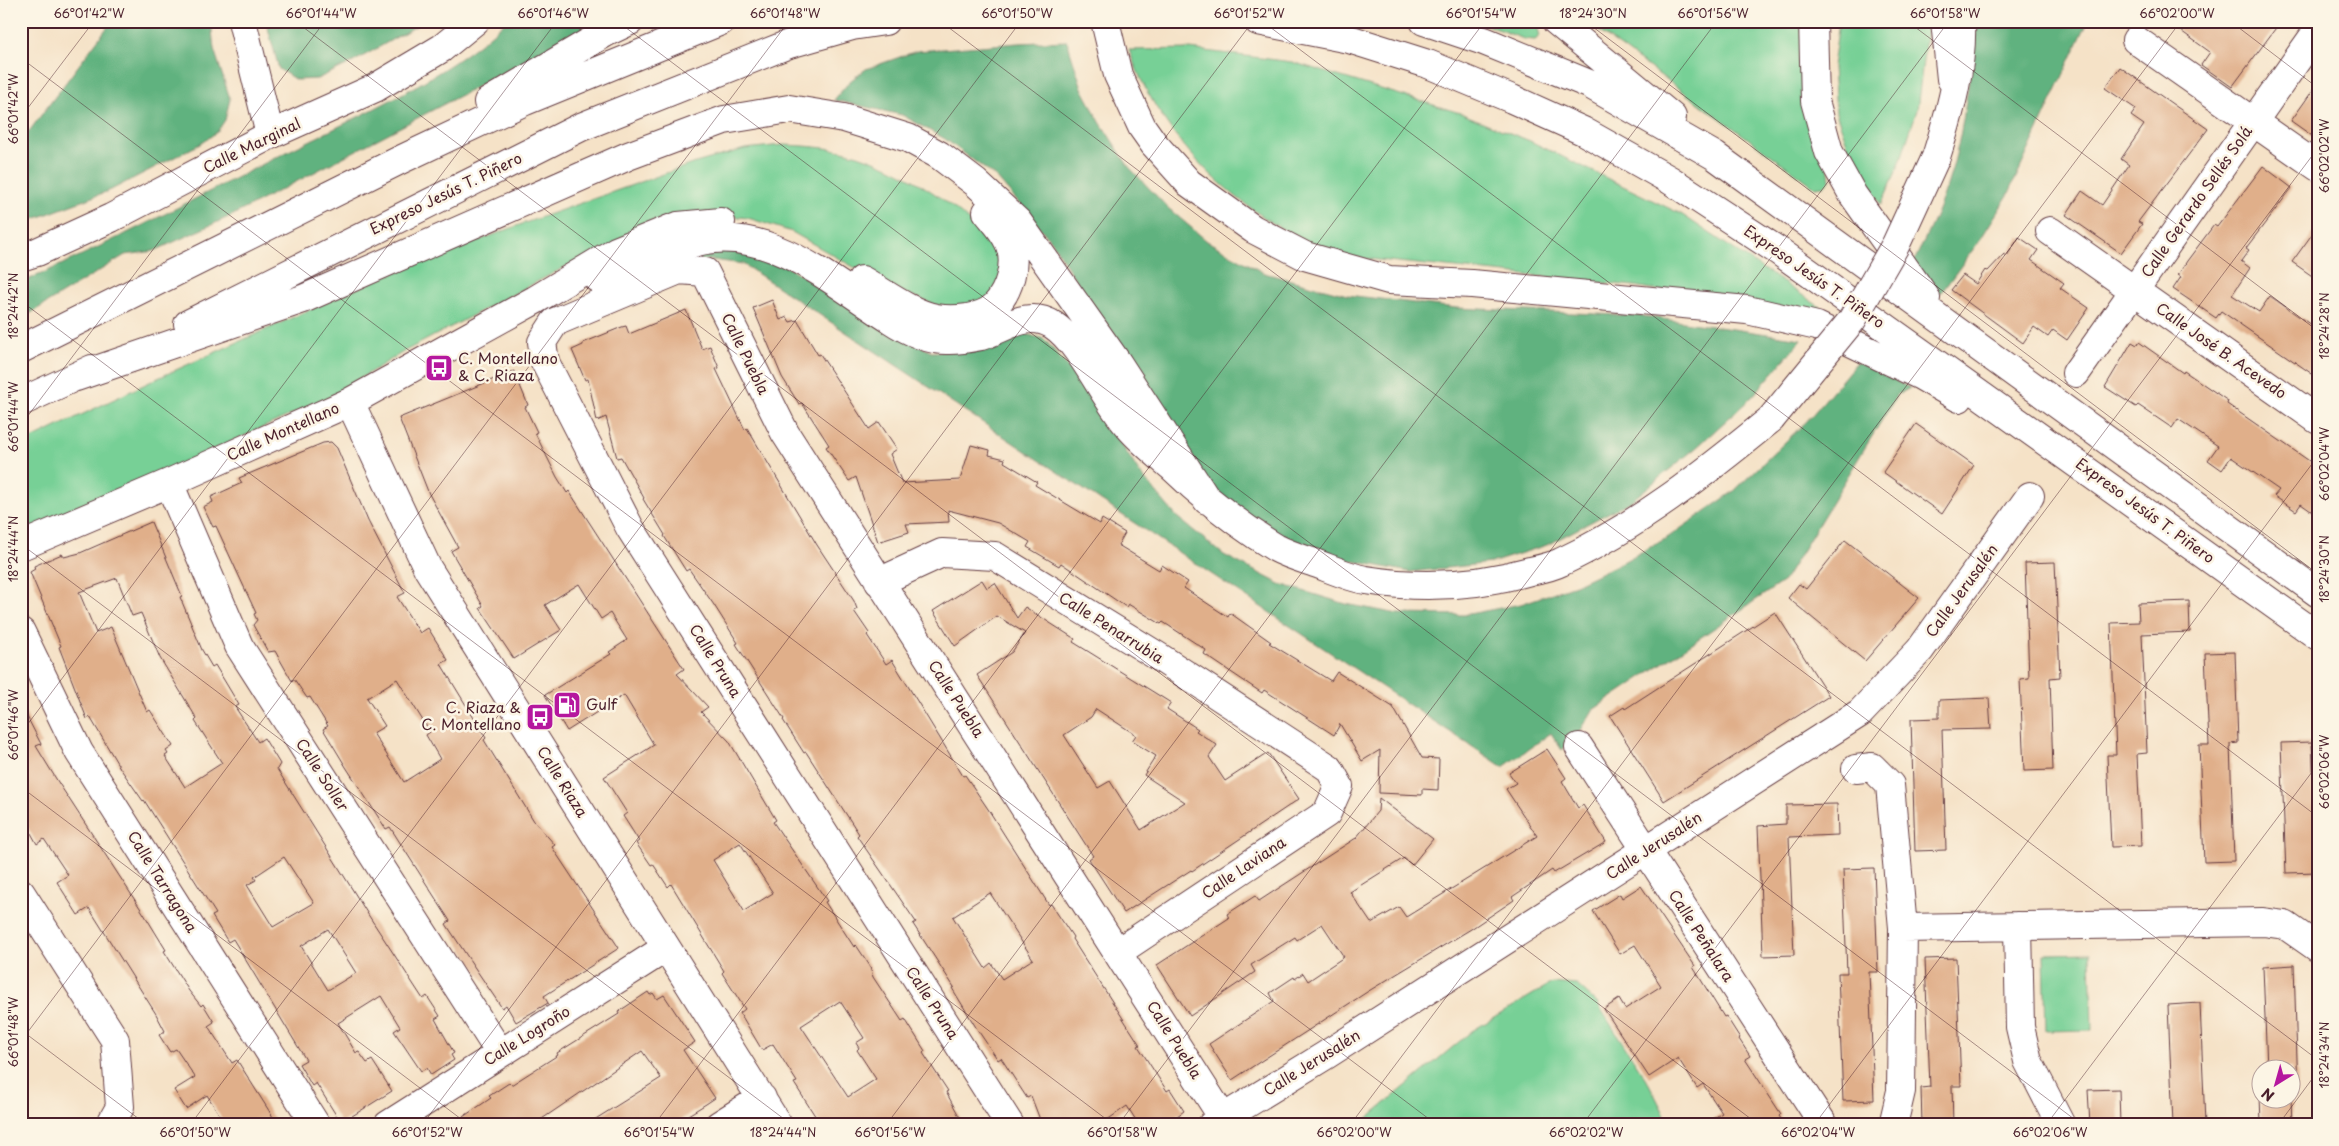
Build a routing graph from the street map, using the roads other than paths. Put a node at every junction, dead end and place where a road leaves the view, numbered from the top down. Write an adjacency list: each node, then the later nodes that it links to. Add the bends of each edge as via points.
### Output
1 (242, 21): 17 (main road)
2 (475, 21): 17 (main road, Calle Marginal, via 442,48 375,88)
3 (630, 21): 20 (main road, via 604,33 485,104)
4 (721, 21): 20 (main road, via 525,101)
5 (885, 21): 30 (main road, Expreso Jesús T. Piñero, via 852,26 790,44 581,127)
6 (1105, 21): 34 (main road, via 1118,75 1154,144 1189,183 1253,229 1305,256 1389,280 1472,284 1746,310 1817,326 1921,376)
7 (1258, 21): 34 (main road, Expreso Jesús T. Piñero, via 1349,39 1428,64 1583,131 1670,180 1780,252)
8 (1424, 21): 19 (main road, via 1484,41 1589,84)
9 (1556, 21): 19 (main road)
10 (1813, 21): 27 (main road, via 1815,101 1829,152 1853,196)
11 (1945, 21): 15 (main road)
12 (1961, 21): 15 (main road)
13 (2318, 30): 16 (main road, Calle Gerardo Sellés Solá)
14 (2136, 40): 16 (main road)
15 (1954, 98): 37 (main road, bridge, via 1936,157 1896,244 1852,320 1771,419 1710,469 1646,514 1558,563 1505,578 1446,586 1363,580 1278,550)
16 (2253, 122): 21 (main road); 26 (main road, Calle Gerardo Sellés Solá)
17 (270, 135): 24 (main road, Calle Marginal, via 111,218)
18 (628, 156): 23 (main road, via 768,126 847,130 901,148 956,184 1000,227 1010,244 1013,269 994,307 980,315 956,320 936,318 913,310 783,234 742,222 678,226); 30 (main road, via 303,299); 37 (main road, via 724,120 789,109 844,118 908,138 939,155 976,183 1018,222 1112,354)
19 (1716, 156): 27 (main road)
20 (400, 160): 28 (main road)
21 (2318, 167)
22 (2050, 231): 26 (main road, Calle José B. Acevedo)
23 (677, 238): 32 (main road, Calle Montellano, via 616,251 535,300); 37 (main road, via 740,239 778,249 905,328 938,340 982,336 1026,319 1053,325 1082,358 1128,427)
24 (21, 257)
25 (705, 272): 39 (main road, Calle Puebla, via 785,433); 61 (main road, Calle Pruna, via 679,270 555,322 542,342 545,362 630,528)
26 (2135, 290): 29 (main road, Calle Gerardo Sellés Solá); 33 (main road, Calle José B. Acevedo)
27 (1938, 316): 40 (main road)
28 (21, 350)
29 (2076, 373)
30 (76, 376): 31 (main road, Expreso Jesús T. Piñero)
31 (21, 402)
32 (350, 402): 35 (main road, Calle Montellano); 50 (main road, Calle Riaza, via 428,569)
33 (2318, 420)
34 (2095, 476): 42 (main road, Expreso Jesús T. Piñero)
35 (169, 483): 38 (main road, Calle Montellano); 53 (main road, Calle Soller, via 239,646)
36 (2030, 496): 46 (main road, Calle Jerusalén, via 1920,650 1860,712)
37 (1207, 500)
38 (21, 546)
39 (879, 582): 44 (main road, Calle Penarrubia, via 942,554 994,556 1159,657); 52 (main road, Calle Puebla)
40 (2318, 593)
41 (21, 632): 57 (main road, Calle Tarragona, via 79,752)
42 (2318, 636)
43 (1579, 747): 46 (main road, Calle Peñalara)
44 (1329, 768): 52 (main road, Calle Laviana, via 1339,786 1327,813)
45 (1856, 769): 49 (main road, via 1872,767 1890,785)
46 (1646, 851): 55 (main road, Calle Jerusalén); 62 (main road, Calle Peñalara)
47 (21, 893): 56 (main road, via 115,1040 120,1107)
48 (2018, 926): 49 (main road); 51 (main road, via 2264,922 2285,925); 64 (main road, via 2020,1028 2028,1061)
49 (1903, 928): 63 (main road, via 1901,1091)
50 (666, 948): 53 (main road, Calle Logroño); 54 (main road, Calle Riaza)
51 (2318, 948)
52 (1118, 952): 55 (main road, Calle Puebla)
53 (500, 1053): 58 (main road, Calle Logroño)
54 (762, 1098): 59 (main road); 60 (main road, Calle Riaza)
55 (1218, 1121)
56 (110, 1125)
57 (316, 1125)
58 (388, 1125)
59 (720, 1125)
60 (778, 1125)
61 (1010, 1125)
62 (1824, 1125)
63 (1893, 1125)
64 (2062, 1125)

